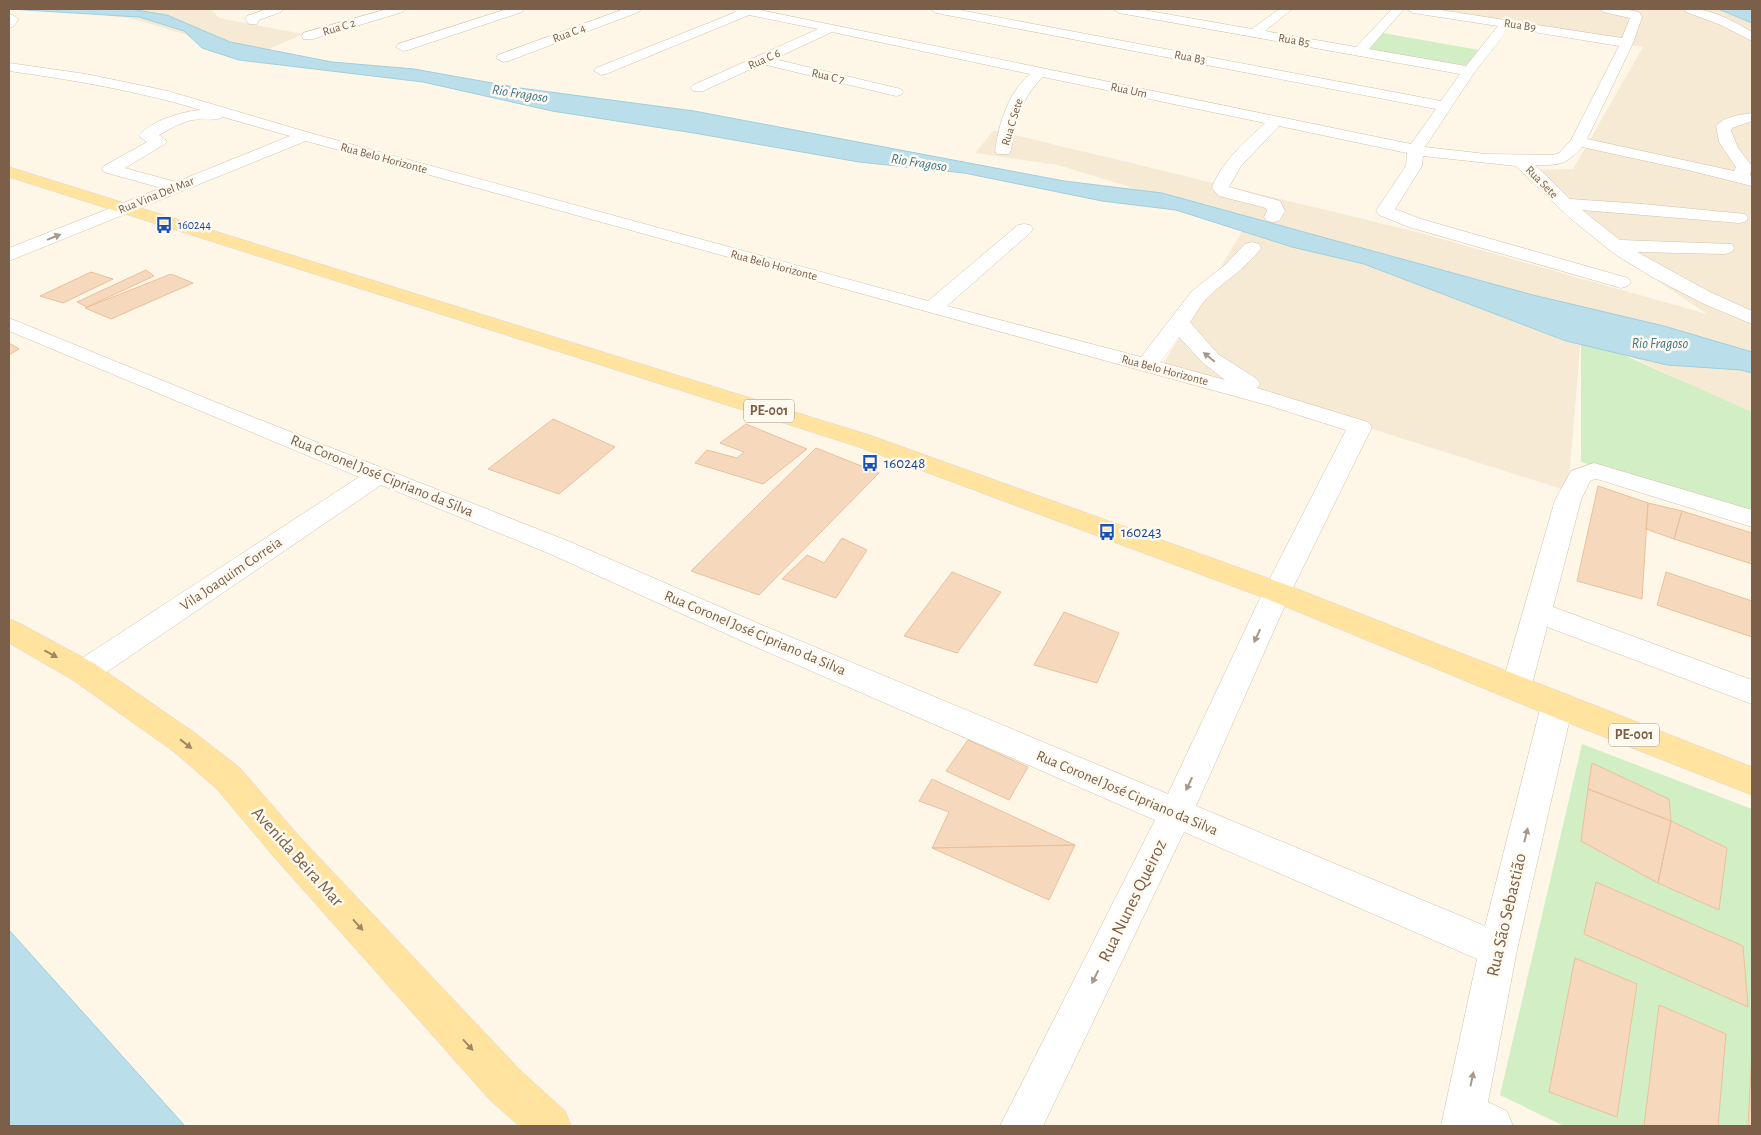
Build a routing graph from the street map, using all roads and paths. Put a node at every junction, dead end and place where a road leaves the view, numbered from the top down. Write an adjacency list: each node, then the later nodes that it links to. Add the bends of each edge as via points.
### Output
1 (278, 9): 15 (street, via 254,16)
2 (399, 9): 22 (street, Rua C 2)
3 (518, 9): 26 (street)
4 (635, 9): 29 (street, Rua C 4)
5 (936, 9): 24 (street, Rua B3)
6 (1120, 9): 13 (street, Rua B5)
7 (1286, 9): 20 (street)
8 (1398, 9): 28 (street)
9 (1414, 9): 16 (street, Rua B9)
10 (1612, 9): 25 (street, Rua Sete, via 1632,13 1636,17)
11 (1690, 9): 23 (street, via 1725,22)
12 (743, 10): 19 (street, Rua Um); 34 (street)
13 (1162, 12): 18 (street); 20 (street, Rua B5)
14 (9, 17): 17 (street, via 13,20)
15 (253, 21)
16 (1508, 23): 25 (street, Rua B9); 33 (street)
17 (9, 24)
18 (1142, 24)
19 (829, 28): 30 (street, Rua C 6); 35 (street, Rua Um)
20 (1254, 33): 28 (street, Rua B5)
21 (1128, 34): 24 (street)
22 (308, 36)
23 (1752, 37)
24 (1114, 42): 27 (street); 39 (street, Rua B3)
25 (1626, 43): 46 (street, Rua Sete)
26 (402, 47)
27 (1100, 52)
28 (1358, 52): 33 (street, Rua B5)
29 (503, 58)
30 (761, 60): 37 (street, Rua C 6); 38 (street, Rua C 7)
31 (1078, 66): 36 (street)
32 (9, 67): 45 (street, Rua Belo Horizonte, via 154,92)
33 (1468, 71): 39 (street)
34 (601, 72)
35 (1041, 72): 36 (street, Rua Um); 48 (street, Rua C Sete, via 1018,97 1004,137)
36 (1063, 76): 41 (street, Rua Um)
37 (698, 88)
38 (896, 92)
39 (1445, 106): 47 (street)
40 (1752, 117): 42 (street)
41 (1275, 122): 47 (street, Rua Um); 55 (street, via 1242,155 1220,188 1224,192 1274,205)
42 (1731, 123): 43 (street); 51 (street, via 1724,126 1723,131 1744,166)
43 (1752, 129)
44 (263, 131): 52 (street, via 219,115 191,115 147,136 159,141 110,169)
45 (305, 136): 52 (street, Rua Vina Del Mar); 63 (street, Rua Belo Horizonte)
46 (1578, 142): 49 (street, Rua Sete, via 1555,160); 51 (street)
47 (1415, 150): 49 (street, Rua Um); 62 (street, via 1414,166 1390,201 1385,211 1389,214 1618,288)
48 (1003, 151)
49 (1521, 161): 53 (street, Rua Sete)
50 (9, 172): 54 (main road, PE-001)
51 (1747, 179)
52 (177, 187): 54 (street, Rua Vina Del Mar)
53 (1564, 204): 56 (street); 58 (street, Rua Sete)
54 (125, 207): 61 (street, Rua Vina Del Mar, one-way to 54); 71 (main road, PE-001, via 864,441)
55 (1273, 217)
56 (1739, 218)
57 (1024, 229): 63 (street)
58 (1616, 246): 60 (street); 62 (street, Rua Sete)
59 (1252, 248): 65 (street, via 1199,295)
60 (1725, 248)
61 (9, 255)
62 (1637, 260): 64 (street, Rua Sete)
63 (932, 308): 67 (street, Rua Belo Horizonte)
64 (1752, 318)
65 (1180, 323): 67 (street); 68 (street, one-way to 65, via 1221,367 1189,338)
66 (9, 324): 69 (street, Rua Coronel José Cipriano da Silva)
67 (1147, 365): 68 (street, Rua Belo Horizonte)
68 (1297, 407): 71 (street, Rua Belo Horizonte, via 1360,427)
69 (379, 475): 74 (street, Vila Joaquim Correia); 79 (street, Rua Coronel José Cipriano da Silva, via 558,547)
70 (1752, 519): 72 (street, via 1609,475 1586,472 1580,476 1568,500)
71 (1277, 592): 75 (main road, PE-001); 79 (street, Rua Nunes Queiroz, one-way to 79)
72 (1536, 612): 75 (street); 76 (street)
73 (9, 630): 74 (main road, Avenida Beira Mar, one-way to 74)
74 (84, 672): 82 (main road, Avenida Beira Mar, one-way to 82, via 184,742 228,778 498,1078)
75 (1516, 688): 77 (main road, PE-001)
76 (1752, 692)
77 (1557, 705): 78 (main road, PE-001); 80 (street, Rua São Sebastião, one-way to 77)
78 (1752, 781)
79 (1176, 813): 80 (street, Rua Coronel José Cipriano da Silva); 83 (street, Rua Nunes Queiroz, one-way to 83)
80 (1498, 950): 81 (street, Rua São Sebastião, one-way to 80)
81 (1473, 1122)
82 (550, 1126)
83 (1021, 1126)

